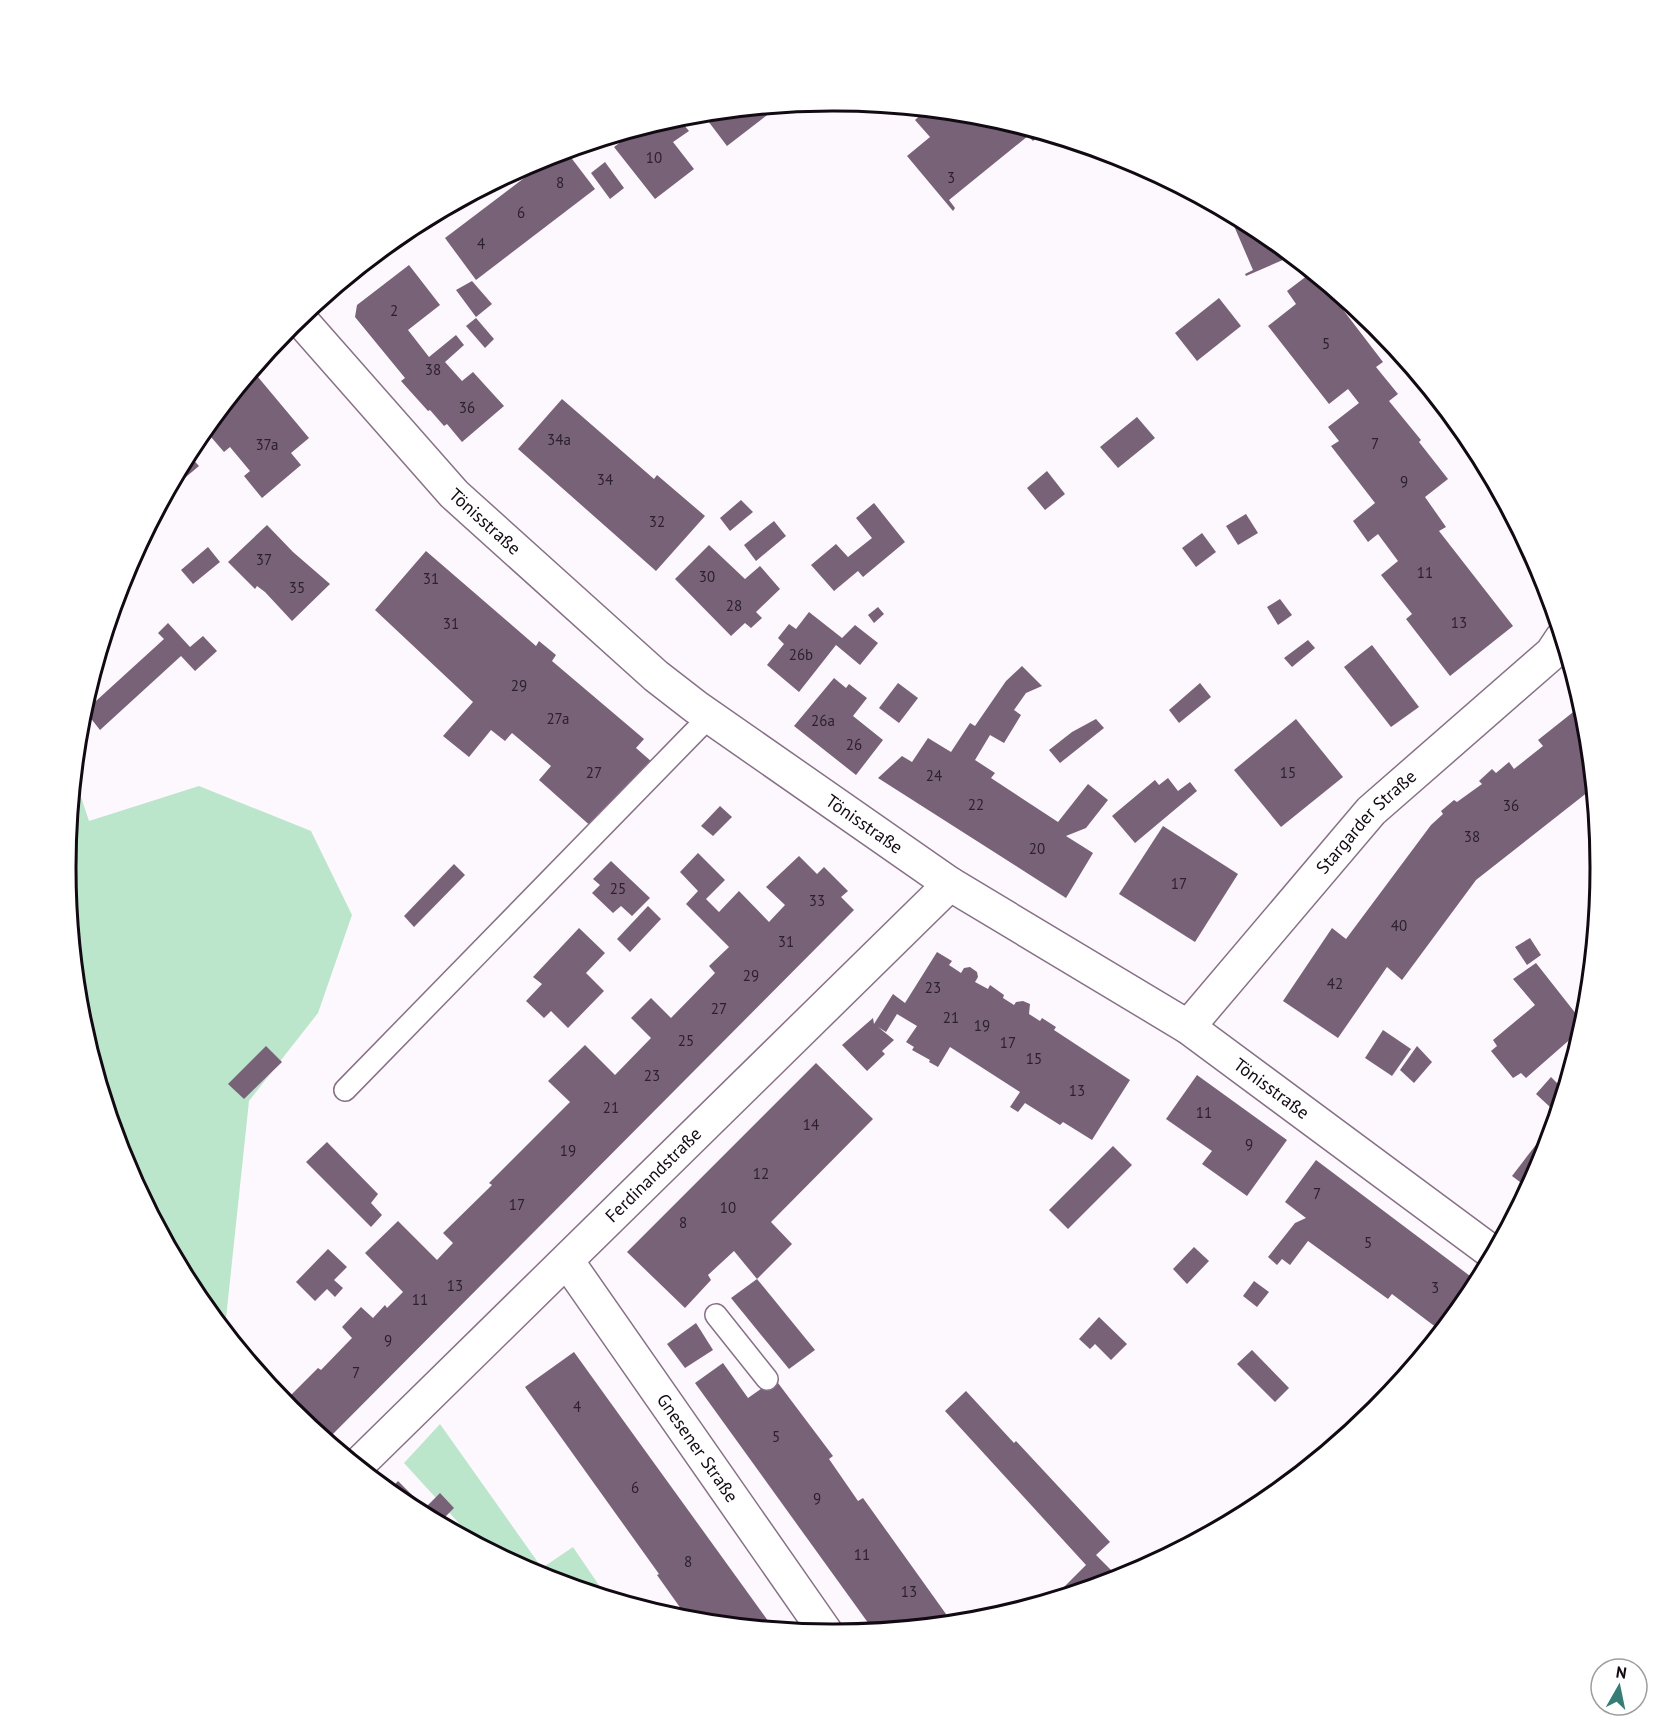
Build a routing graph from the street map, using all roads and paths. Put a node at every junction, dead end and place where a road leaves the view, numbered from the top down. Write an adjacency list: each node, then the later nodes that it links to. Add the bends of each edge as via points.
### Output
1 (305, 325): 3 (street, Tönisstraße, via 454,494 656,675)
2 (1557, 645): 5 (street, Stargarder Straße, via 1371,811)
3 (709, 717): 4 (street, Tönisstraße); 6 (lane)
4 (950, 884): 5 (street, Tönisstraße); 8 (street, Ferdinandstraße)
5 (1188, 1027): 7 (street, Tönisstraße)
6 (345, 1090)
7 (1487, 1249)
8 (567, 1261): 11 (street, Ferdinandstraße); 12 (street, Gnesener Straße)
9 (716, 1315): 10 (lane)
10 (767, 1379)
11 (363, 1460)
12 (820, 1624)

